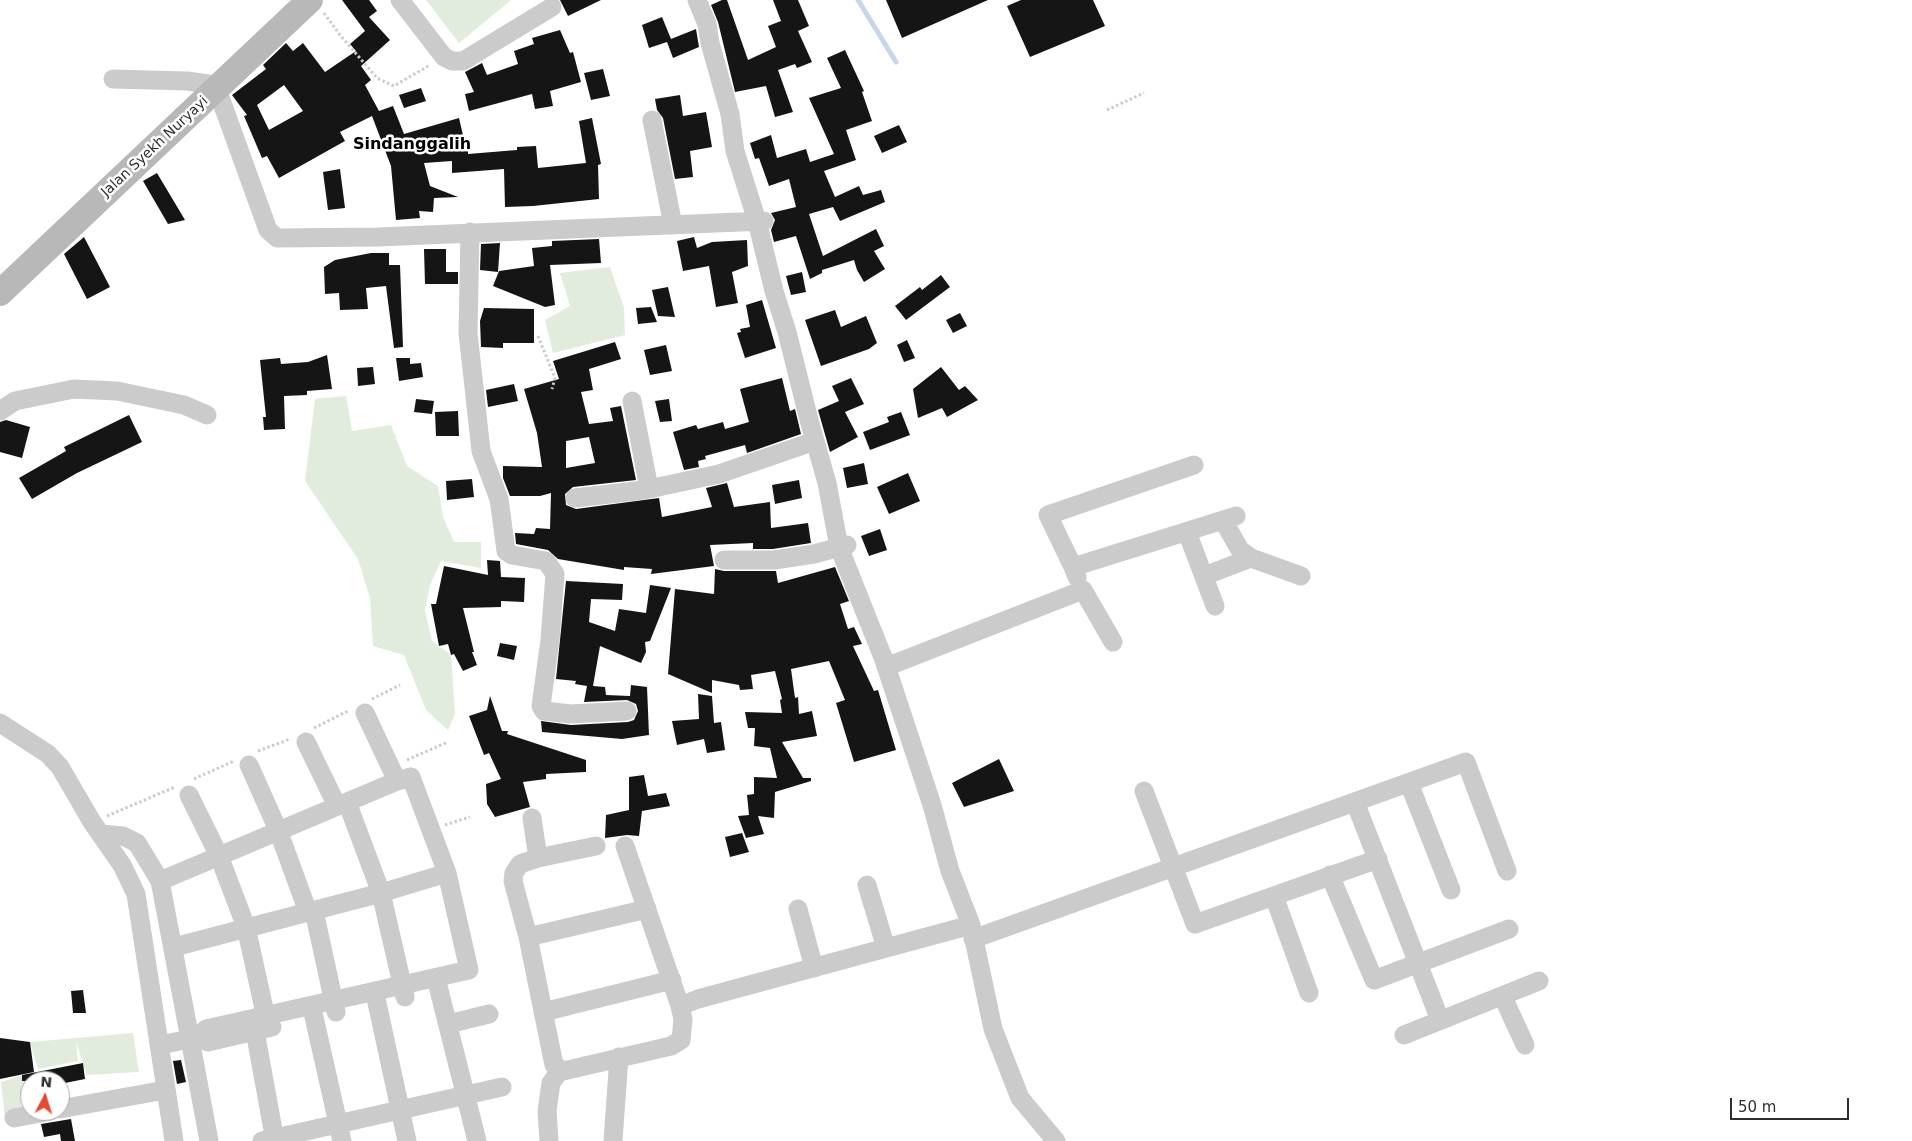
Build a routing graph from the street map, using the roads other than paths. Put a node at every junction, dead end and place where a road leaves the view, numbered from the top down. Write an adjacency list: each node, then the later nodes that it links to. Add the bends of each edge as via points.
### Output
1 (400, 0): 4 (street, via 444,57 452,61 463,61)
2 (697, 0): 8 (street, via 730,114 735,151)
3 (315, 4): 6 (main road, Jalan Syekh Nuryayi)
4 (552, 7)
5 (113, 79): 6 (street, via 187,81 208,84)
6 (217, 89): 10 (street, via 268,230 277,238); 11 (main road, Jalan Syekh Nuryayi)
7 (652, 120): 9 (street)
8 (761, 221): 9 (street); 15 (street, via 774,291)
9 (673, 225): 10 (street)
10 (470, 232): 30 (street, via 468,333 481,450 499,499 506,551 546,561 555,574 541,706 544,711 571,714)
11 (0, 293)
12 (632, 401): 17 (street)
13 (0, 411): 14 (street, via 15,401 74,389 117,391 184,405)
14 (207, 415)
15 (815, 441): 17 (street, via 720,474); 20 (street)
16 (1194, 465): 23 (street, via 1048,516)
17 (649, 488): 18 (street)
18 (575, 498)
19 (1187, 532): 21 (street, via 1230,518 1240,550); 23 (street); 24 (street)
20 (843, 546): 22 (street, via 774,560); 29 (street)
21 (1252, 558): 24 (street); 25 (street)
22 (724, 560)
23 (1073, 567): 26 (street)
24 (1204, 576): 27 (street)
25 (1301, 576)
26 (1083, 590): 28 (street); 29 (street)
27 (1215, 606)
28 (1113, 642)
29 (886, 668): 63 (street)
30 (627, 711)
31 (365, 714): 35 (street)
32 (0, 723): 43 (street, via 48,754 60,767)
33 (306, 742): 40 (street)
34 (249, 765): 42 (street)
35 (394, 774): 40 (street); 51 (street, via 411,777)
36 (1409, 782): 39 (street); 50 (street, via 1466,762); 55 (street)
37 (1144, 790): 49 (street)
38 (189, 795): 46 (street)
39 (1355, 802): 48 (street); 49 (street)
40 (342, 804): 42 (street); 56 (street)
41 (532, 818): 47 (street)
42 (278, 830): 46 (street); 60 (street)
43 (101, 834): 53 (street, via 123,836 137,844); 87 (street, via 122,865 136,894)
44 (596, 846): 47 (street)
45 (625, 846): 58 (street)
46 (219, 856): 53 (street); 61 (street)
47 (538, 858): 64 (street, via 520,864 514,873)
48 (1378, 859): 52 (street); 67 (street)
49 (1173, 867): 57 (street, via 1195,924); 63 (street)
50 (1507, 871)
51 (447, 873): 56 (street); 71 (street, via 469,970)
52 (1330, 875): 57 (street); 67 (street, via 1374,980)
53 (160, 881): 65 (street)
54 (867, 885): 66 (street)
55 (1451, 890)
56 (381, 893): 60 (street); 72 (street)
57 (1274, 896): 73 (street)
58 (647, 909): 64 (street); 69 (street)
59 (798, 909): 68 (street)
60 (311, 912): 61 (street); 76 (street)
61 (246, 927): 65 (street); 83 (street)
62 (1509, 929): 67 (street)
63 (972, 932): 66 (street); 105 (street, via 993,1029 1007,1066 1020,1098)
64 (528, 937): 78 (street)
65 (174, 947): 85 (street)
66 (886, 948): 68 (street)
67 (1418, 963): 81 (street)
68 (814, 968): 77 (street)
69 (672, 980): 77 (street); 78 (street)
70 (1539, 981): 74 (street)
71 (437, 983): 72 (street); 82 (street)
72 (404, 991): 75 (street); 76 (street)
73 (1309, 993)
74 (1503, 997): 81 (street); 86 (street)
75 (377, 1003): 76 (street); 94 (street)
76 (335, 1006): 80 (street); 83 (street)
77 (680, 1006): 88 (street, via 684,1019 681,1040 670,1046)
78 (543, 1012): 89 (street, via 554,1065)
79 (489, 1014): 82 (street)
80 (314, 1017): 83 (street); 97 (street)
81 (1440, 1020): 84 (street)
82 (448, 1024): 92 (street)
83 (263, 1025): 85 (street, via 206,1029); 98 (street)
84 (1404, 1035)
85 (194, 1038): 87 (street); 100 (street)
86 (1526, 1045)
87 (159, 1046): 91 (street)
88 (619, 1057): 89 (street); 104 (street)
89 (561, 1070): 103 (street, via 550,1083)
90 (502, 1087): 92 (street)
91 (165, 1090): 93 (street); 99 (street)
92 (465, 1097): 94 (street); 102 (street)
93 (70, 1107)
94 (399, 1110): 97 (street); 101 (street)
95 (20, 1117): 96 (street)
96 (14, 1118)
97 (340, 1133): 98 (street)
98 (271, 1140)
99 (174, 1141)
100 (209, 1141)
101 (407, 1141)
102 (477, 1141)
103 (549, 1141)
104 (613, 1141)
105 (1056, 1141)

